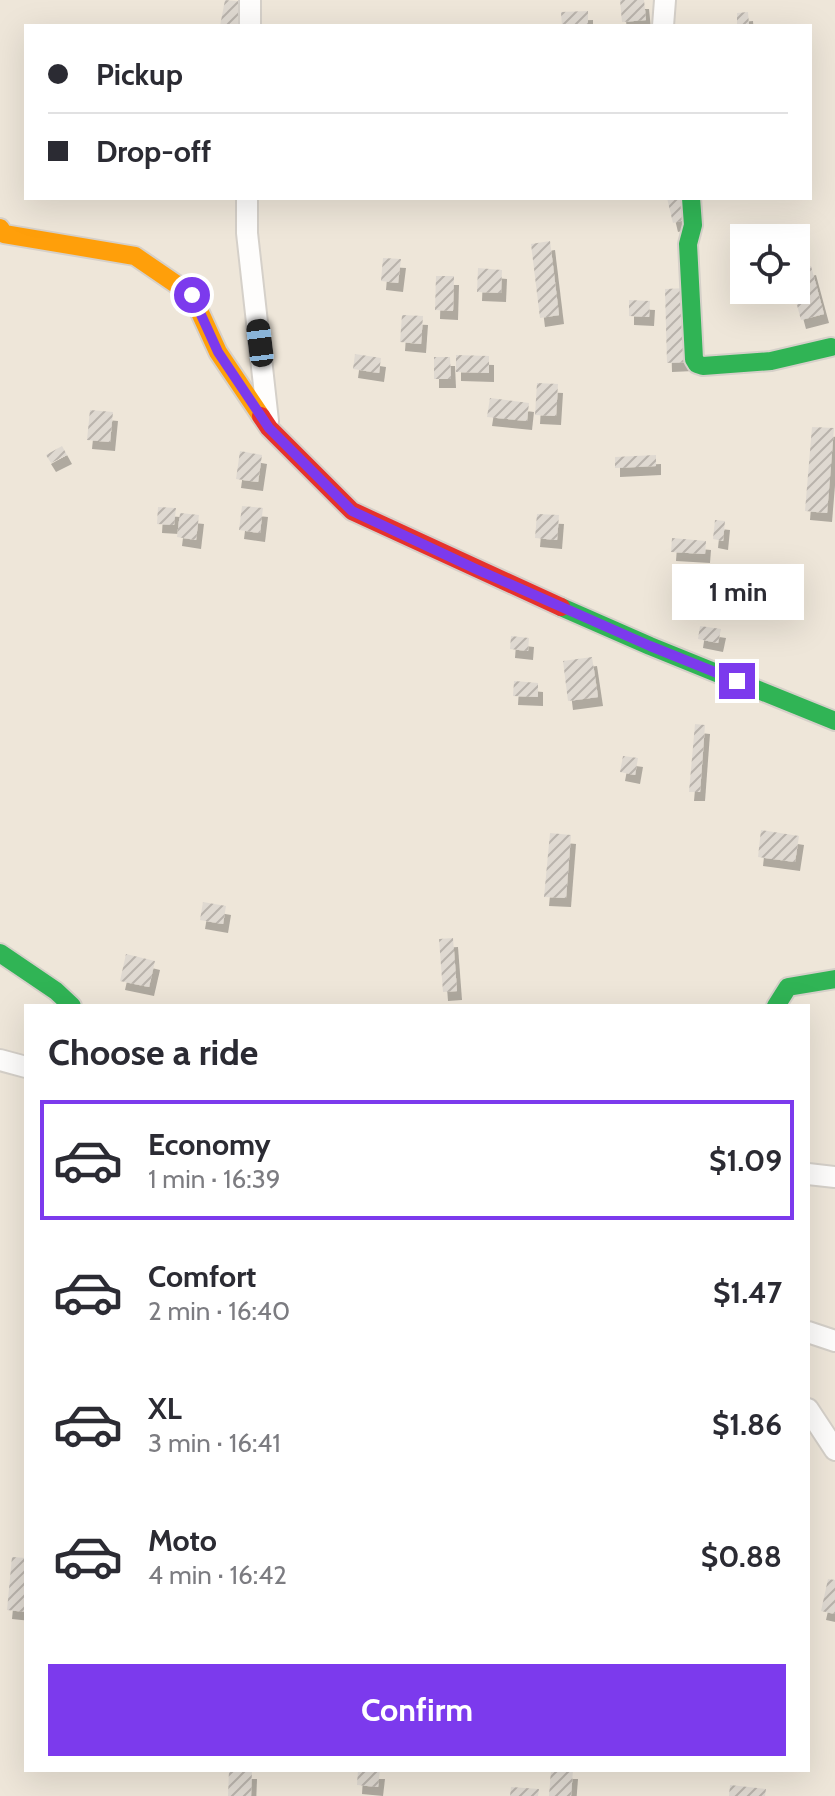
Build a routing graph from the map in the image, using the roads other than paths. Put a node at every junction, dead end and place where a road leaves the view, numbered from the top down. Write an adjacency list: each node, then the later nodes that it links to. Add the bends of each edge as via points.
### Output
1 (250, 0): 3 (street)
2 (665, 0): 4 (street)
3 (250, 24)
4 (663, 24)
5 (247, 200): 9 (street)
6 (691, 200): 8 (street, via 688,244 697,364 771,361)
7 (0, 228): 9 (street, via 4,234 135,256 192,295 218,352)
8 (831, 347)
9 (269, 428): 10 (street, via 352,511 650,646)
10 (835, 721)
11 (0, 953): 13 (street)
12 (835, 979): 14 (street, via 788,987)
13 (70, 1004)
14 (777, 1004)
15 (0, 1060): 16 (street)
16 (24, 1066)
17 (810, 1174): 18 (street)
18 (835, 1177)
19 (810, 1333): 20 (street)
20 (835, 1341)
21 (810, 1412): 22 (street)
22 (835, 1450)

